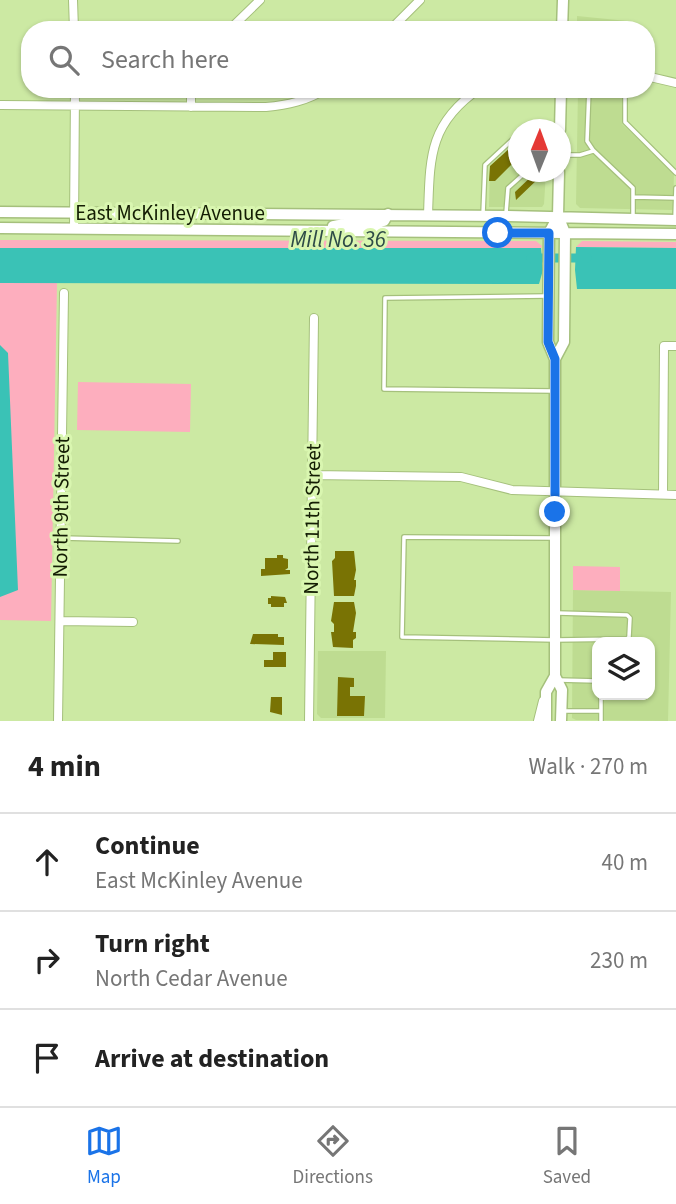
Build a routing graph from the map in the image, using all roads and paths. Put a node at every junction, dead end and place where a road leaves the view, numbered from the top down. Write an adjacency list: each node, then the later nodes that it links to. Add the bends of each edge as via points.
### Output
1 (73, 0): 5 (street)
2 (260, 0): 6 (street)
3 (420, 0): 7 (street)
4 (563, 0): 8 (main road)
5 (74, 21)
6 (238, 21)
7 (399, 21)
8 (562, 21)
9 (655, 78): 10 (street)
10 (676, 83)
11 (75, 98): 19 (street)
12 (191, 98): 20 (street)
13 (310, 98): 20 (street, via 266,107)
14 (467, 98): 34 (street, via 453,110 435,142)
15 (561, 98): 21 (main road)
16 (589, 98): 23 (lane, via 587,141)
17 (625, 98): 25 (lane, via 625,122)
18 (0, 105): 19 (street)
19 (75, 106): 20 (street); 32 (street)
20 (191, 107)
21 (560, 119)
22 (508, 144): 35 (lane, via 485,165)
23 (593, 150): 24 (lane); 29 (lane, via 633,188)
24 (571, 155)
25 (676, 173)
26 (515, 182): 36 (lane, via 508,188)
27 (559, 182): 37 (main road)
28 (676, 188): 30 (lane)
29 (633, 197): 30 (lane); 38 (lane)
30 (676, 198): 39 (lane)
31 (0, 212): 32 (main road, East McKinley Avenue)
32 (74, 212): 33 (main road, East McKinley Avenue); 41 (street)
33 (388, 214): 34 (main road, East McKinley Avenue); 42 (main road, via 384,221 348,222)
34 (428, 215): 35 (main road, East McKinley Avenue)
35 (483, 215): 36 (main road, East McKinley Avenue)
36 (506, 216): 37 (main road, East McKinley Avenue)
37 (558, 216): 38 (main road, East McKinley Avenue); 43 (main road); 44 (main road)
38 (633, 219): 39 (main road, East McKinley Avenue)
39 (675, 220)
40 (0, 228): 41 (main road, East McKinley Avenue)
41 (74, 228): 42 (main road, East McKinley Avenue)
42 (317, 230): 43 (main road, East McKinley Avenue)
43 (549, 233): 44 (main road, East McKinley Avenue); 47 (main road)
44 (565, 233): 45 (main road, East McKinley Avenue); 50 (main road, via 564,342)
45 (676, 234)
46 (64, 293): 56 (street, North 9th Street)
47 (548, 296): 50 (main road, via 548,342); 51 (lane, via 385,298 384,389)
48 (314, 318): 52 (street, North 11th Street)
49 (676, 346): 54 (street, via 664,346)
50 (555, 359): 51 (main road)
51 (556, 391): 53 (main road)
52 (312, 475): 53 (street, via 461,477 512,489); 70 (street, North 11th Street)
53 (555, 491): 54 (street); 57 (main road)
54 (663, 494): 55 (street)
55 (676, 495)
56 (61, 537): 58 (lane); 60 (street, North 9th Street)
57 (555, 538): 59 (main road); 62 (lane, via 404,537 402,637)
58 (178, 541)
59 (555, 613): 62 (main road); 62 (lane, via 630,618 627,639)
60 (60, 621): 61 (street); 69 (street, North 9th Street)
61 (134, 622)
62 (555, 640): 63 (main road)
63 (556, 678): 64 (lane); 65 (main road); 68 (main road, via 562,690)
64 (592, 681)
65 (546, 692): 71 (street); 72 (main road)
66 (601, 700): 67 (lane)
67 (601, 711): 68 (lane); 73 (lane)
68 (561, 716)
69 (58, 721)
70 (309, 721)
71 (538, 721)
72 (546, 721)
73 (601, 721)

